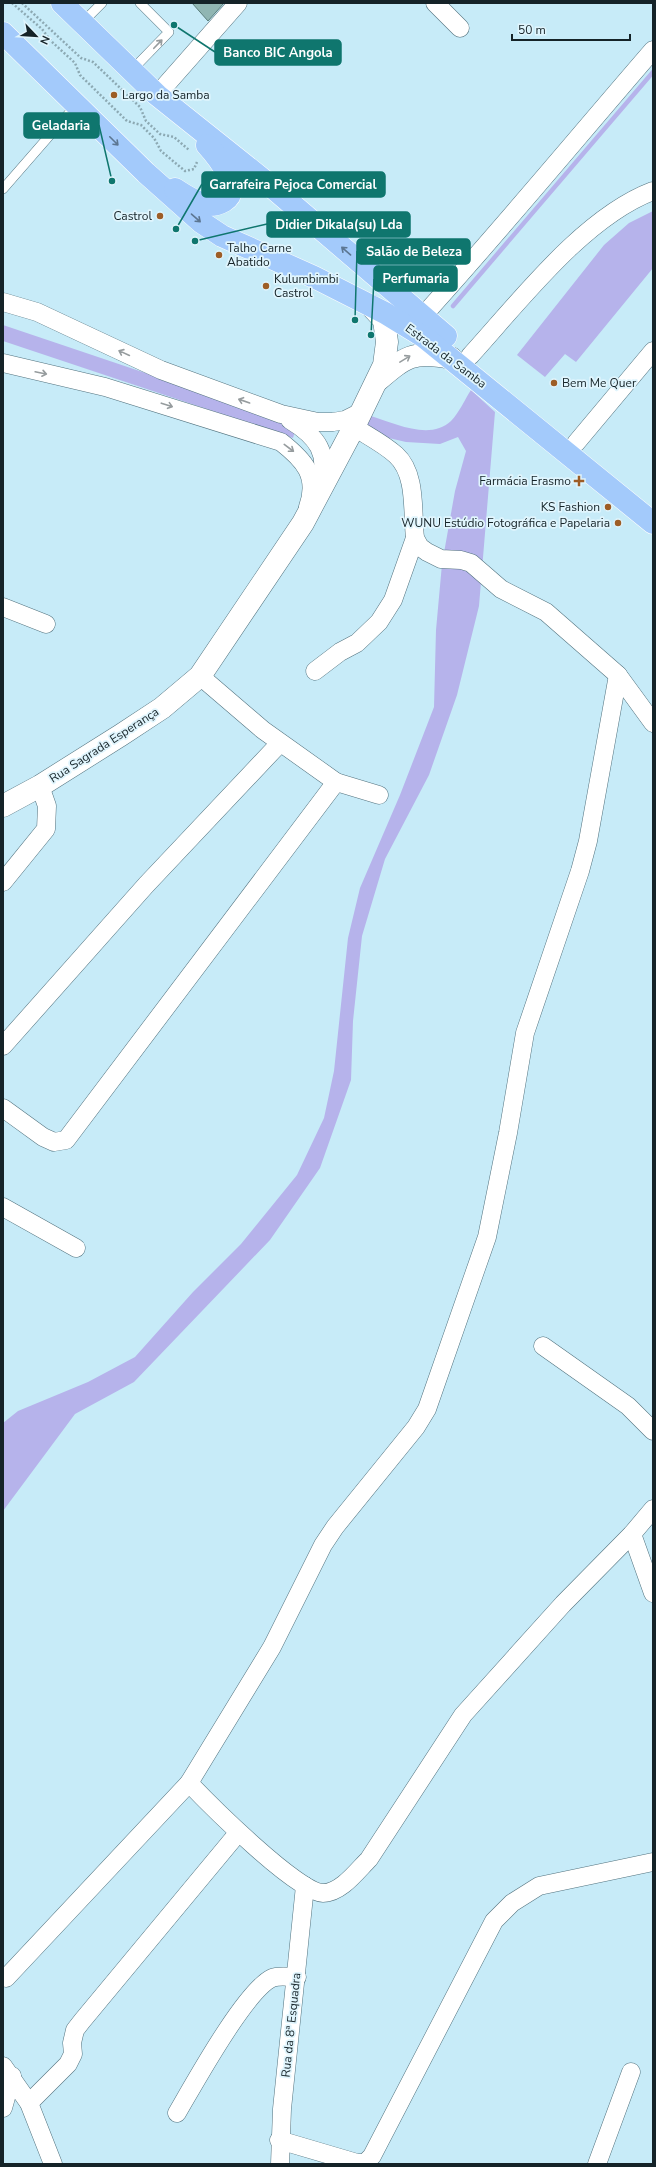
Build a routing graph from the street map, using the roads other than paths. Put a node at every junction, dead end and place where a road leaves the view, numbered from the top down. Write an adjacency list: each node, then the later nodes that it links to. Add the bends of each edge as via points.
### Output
1 (62, 3): 6 (main road, Estrada da Samba)
2 (102, 3): 6 (lane)
3 (140, 3): 11 (lane, one-way to 3, via 170,32)
4 (238, 3): 13 (street)
5 (435, 3): 7 (street)
6 (82, 23): 11 (main road, Estrada da Samba)
7 (460, 28)
8 (3, 33): 12 (main road, Estrada da Samba)
9 (3, 48): 12 (street)
10 (653, 50): 21 (street)
11 (131, 71): 13 (main road, Estrada da Samba)
12 (45, 75): 14 (main road, Estrada da Samba)
13 (157, 96): 15 (main road, Estrada da Samba)
14 (77, 104): 16 (main road, Estrada da Samba, one-way to 16); 17 (lane)
15 (187, 121): 16 (main road, via 219,158 230,179 231,189 227,199 219,204 208,205 186,196); 21 (main road, Estrada da Samba, one-way to 15, via 266,182)
16 (146, 173): 20 (main road, Estrada da Samba, one-way to 20, via 201,222 222,236)
17 (3, 189)
18 (653, 191): 24 (street, via 640,196 593,226 529,291)
19 (6, 303): 27 (street, one-way to 19, via 161,370 37,312)
20 (371, 306): 24 (main road, Estrada da Samba); 25 (street, Rua Sagrada Esperança, via 384,320 387,342 384,365)
21 (422, 318): 24 (main road, Estrada da Samba)
22 (653, 351): 29 (street)
23 (3, 363): 32 (street, one-way to 32, via 105,387 280,442 299,456 307,467 312,482 312,496)
24 (469, 364): 25 (street, one-way to 24, via 395,365 412,355 432,354); 26 (main road, Estrada da Samba)
25 (374, 383): 28 (street, Rua Sagrada Esperança)
26 (514, 399): 29 (main road, Estrada da Samba); 33 (main road, Estrada da Samba)
27 (281, 414): 28 (street, via 318,422); 30 (street, via 314,436 323,459)
28 (358, 419): 30 (street, Rua Sagrada Esperança); 34 (street, via 403,463 409,478)
29 (576, 443): 31 (main road, Estrada da Samba)
30 (321, 488): 32 (street, Rua Sagrada Esperança)
31 (653, 508)
32 (303, 523): 39 (street, Rua Sagrada Esperança)
33 (653, 523)
34 (415, 538): 37 (street, via 392,600 379,622 357,643); 38 (street, via 420,547 471,563 500,589 546,612)
35 (3, 607): 36 (street)
36 (46, 624)
37 (315, 671)
38 (618, 675): 40 (street); 56 (street, via 588,841 525,1033 488,1237 436,1389 428,1409 416,1427 323,1545 272,1647)
39 (200, 676): 41 (street); 43 (street, Rua Sagrada Esperança, via 145,720)
40 (653, 723)
41 (280, 743): 42 (street); 47 (street, via 146,885)
42 (336, 782): 44 (street); 48 (street, via 66,1140 54,1142 43,1137)
43 (40, 786): 45 (street, Rua Sagrada Esperança); 46 (street, via 47,806 46,829)
44 (379, 795)
45 (3, 806)
46 (3, 882)
47 (3, 1046)
48 (3, 1108)
49 (3, 1207): 50 (street)
50 (76, 1248)
51 (543, 1346): 52 (street, via 628,1406)
52 (653, 1431)
53 (653, 1508): 54 (street)
54 (632, 1534): 55 (street); 59 (street, via 563,1604 463,1715 369,1859 334,1890 322,1893)
55 (653, 1593)
56 (189, 1783): 57 (street); 61 (street)
57 (238, 1833): 59 (street); 64 (street, via 82,2021 76,2030 72,2043 73,2054 68,2064)
58 (653, 1862): 67 (street, via 539,1886 512,1903 494,1921 372,2156 365,2163 357,2163)
59 (305, 1886): 60 (street, Rua da 8ª Esquadra)
60 (297, 1977): 66 (street, via 274,1977 261,1987 233,2022); 67 (street, Rua da 8ª Esquadra)
61 (6, 1978)
62 (7, 2071): 64 (street); 65 (street)
63 (631, 2072): 70 (street)
64 (29, 2103): 68 (street)
65 (3, 2108)
66 (177, 2114)
67 (279, 2140): 69 (street, Rua da 8ª Esquadra)
68 (52, 2164)
69 (280, 2164)
70 (597, 2164)

